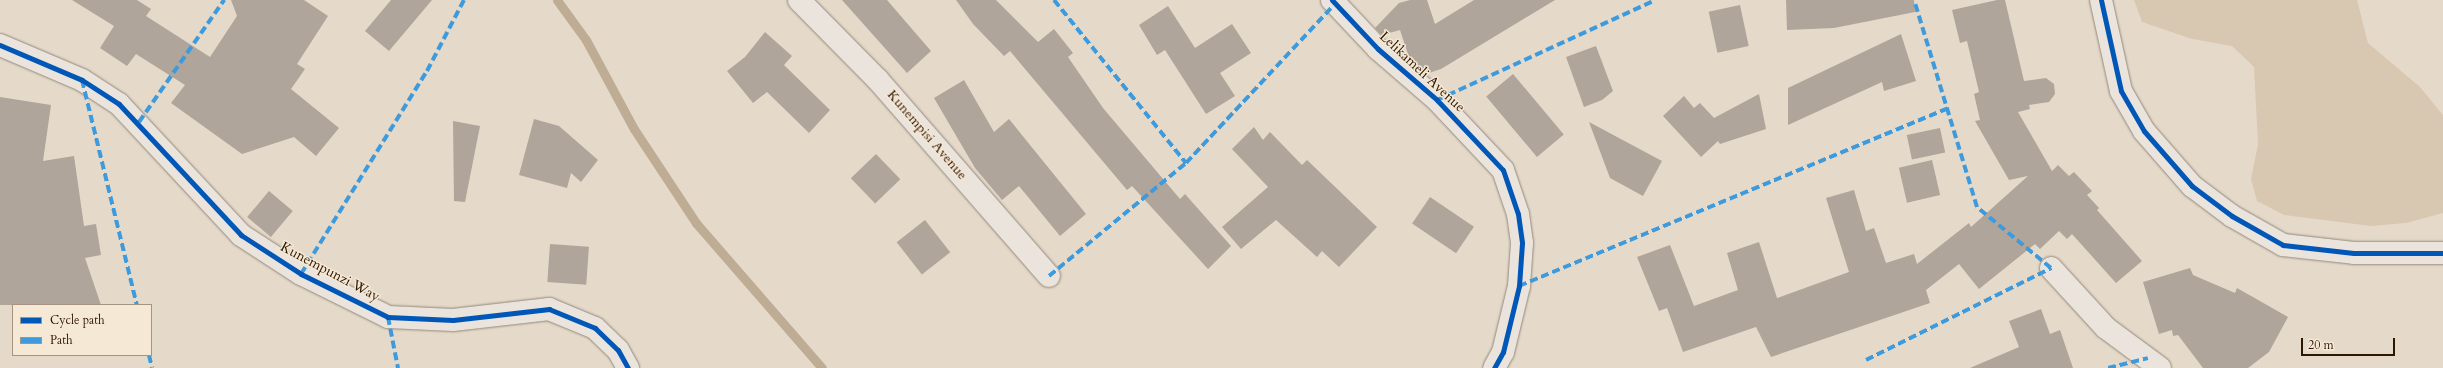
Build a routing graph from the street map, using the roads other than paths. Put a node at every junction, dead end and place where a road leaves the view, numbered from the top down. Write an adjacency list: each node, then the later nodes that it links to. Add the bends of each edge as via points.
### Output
1 (799, 0): 7 (street, Kunempisi Avenue, via 878,80)
2 (1332, 0): 9 (street, Lelikameli Avenue, via 1378,49 1437,100 1503,170 1518,214 1522,243 1519,286 1503,352)
3 (2101, 0): 5 (street, via 2121,91 2144,131 2166,160 2215,203 2283,245 2354,253)
4 (0, 44): 8 (street, Kunempunzi Way, via 82,80 119,104 241,235 301,274 388,317 454,320 548,309 595,328 618,350)
5 (2443, 253)
6 (2051, 268): 10 (street, via 2106,328)
7 (1049, 276)
8 (628, 368)
9 (1494, 368)
10 (2160, 368)

